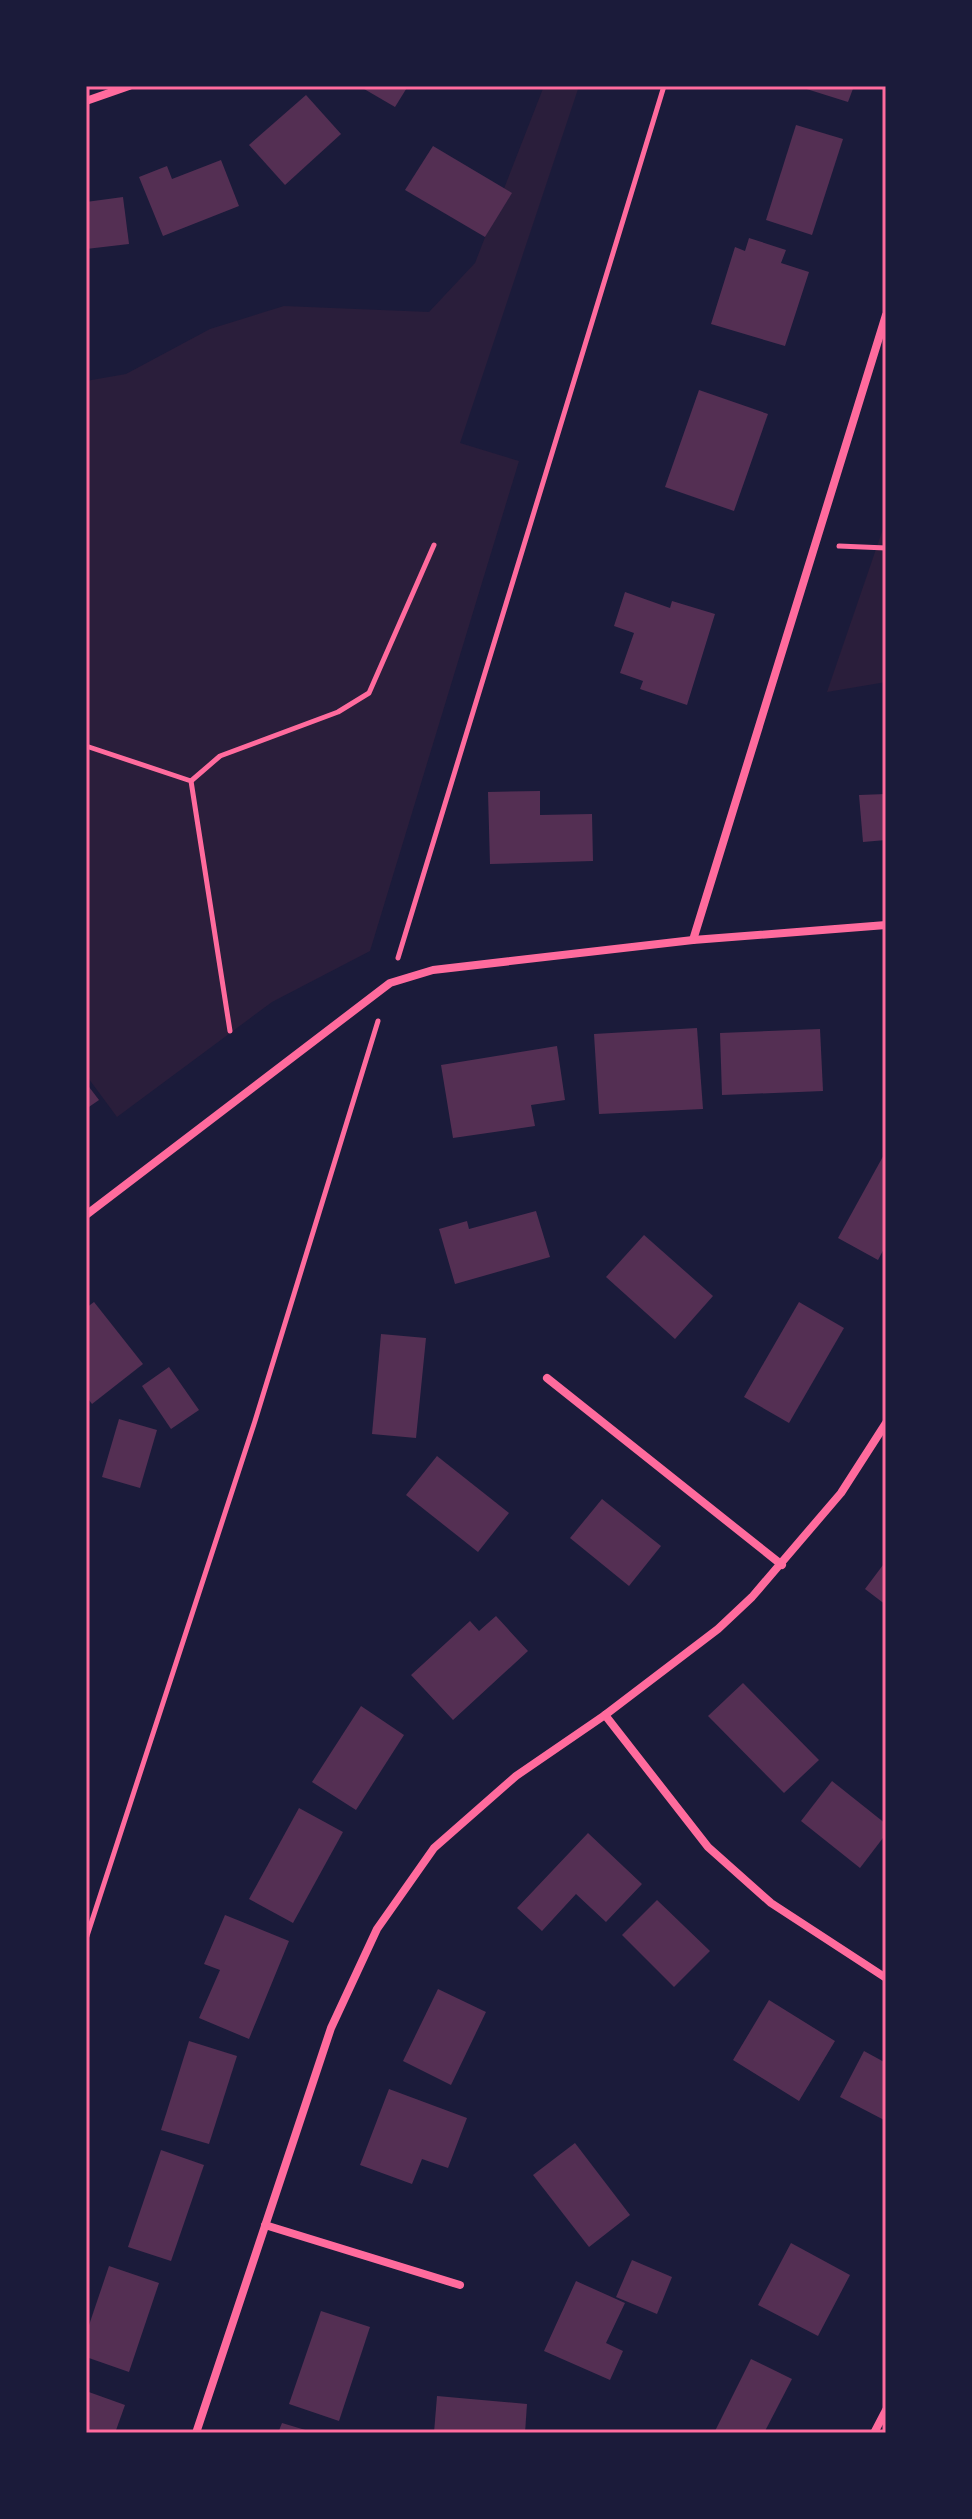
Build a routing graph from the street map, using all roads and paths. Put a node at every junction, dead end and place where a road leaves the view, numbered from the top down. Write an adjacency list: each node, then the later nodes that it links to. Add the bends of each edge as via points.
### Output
1 (129, 86): 2 (street)
2 (86, 101)
3 (886, 315): 4 (street)
4 (815, 543): 6 (path); 10 (street)
5 (434, 545): 8 (path, via 369,693 338,712 220,756)
6 (886, 548)
7 (86, 746): 8 (path)
8 (191, 781): 11 (path)
9 (886, 925): 10 (street)
10 (693, 940): 12 (street, via 433,970 390,983)
11 (230, 1031)
12 (86, 1215)
13 (547, 1378): 15 (street)
14 (886, 1423): 15 (street, via 841,1493)
15 (782, 1565): 16 (street, via 718,1629)
16 (605, 1715): 17 (street, via 708,1847 771,1903); 18 (street, via 516,1776 434,1848 377,1929 331,2028)
17 (886, 1978)
18 (265, 2225): 19 (street); 21 (street)
19 (460, 2285)
20 (886, 2410): 22 (street)
21 (196, 2433)
22 (874, 2433)

